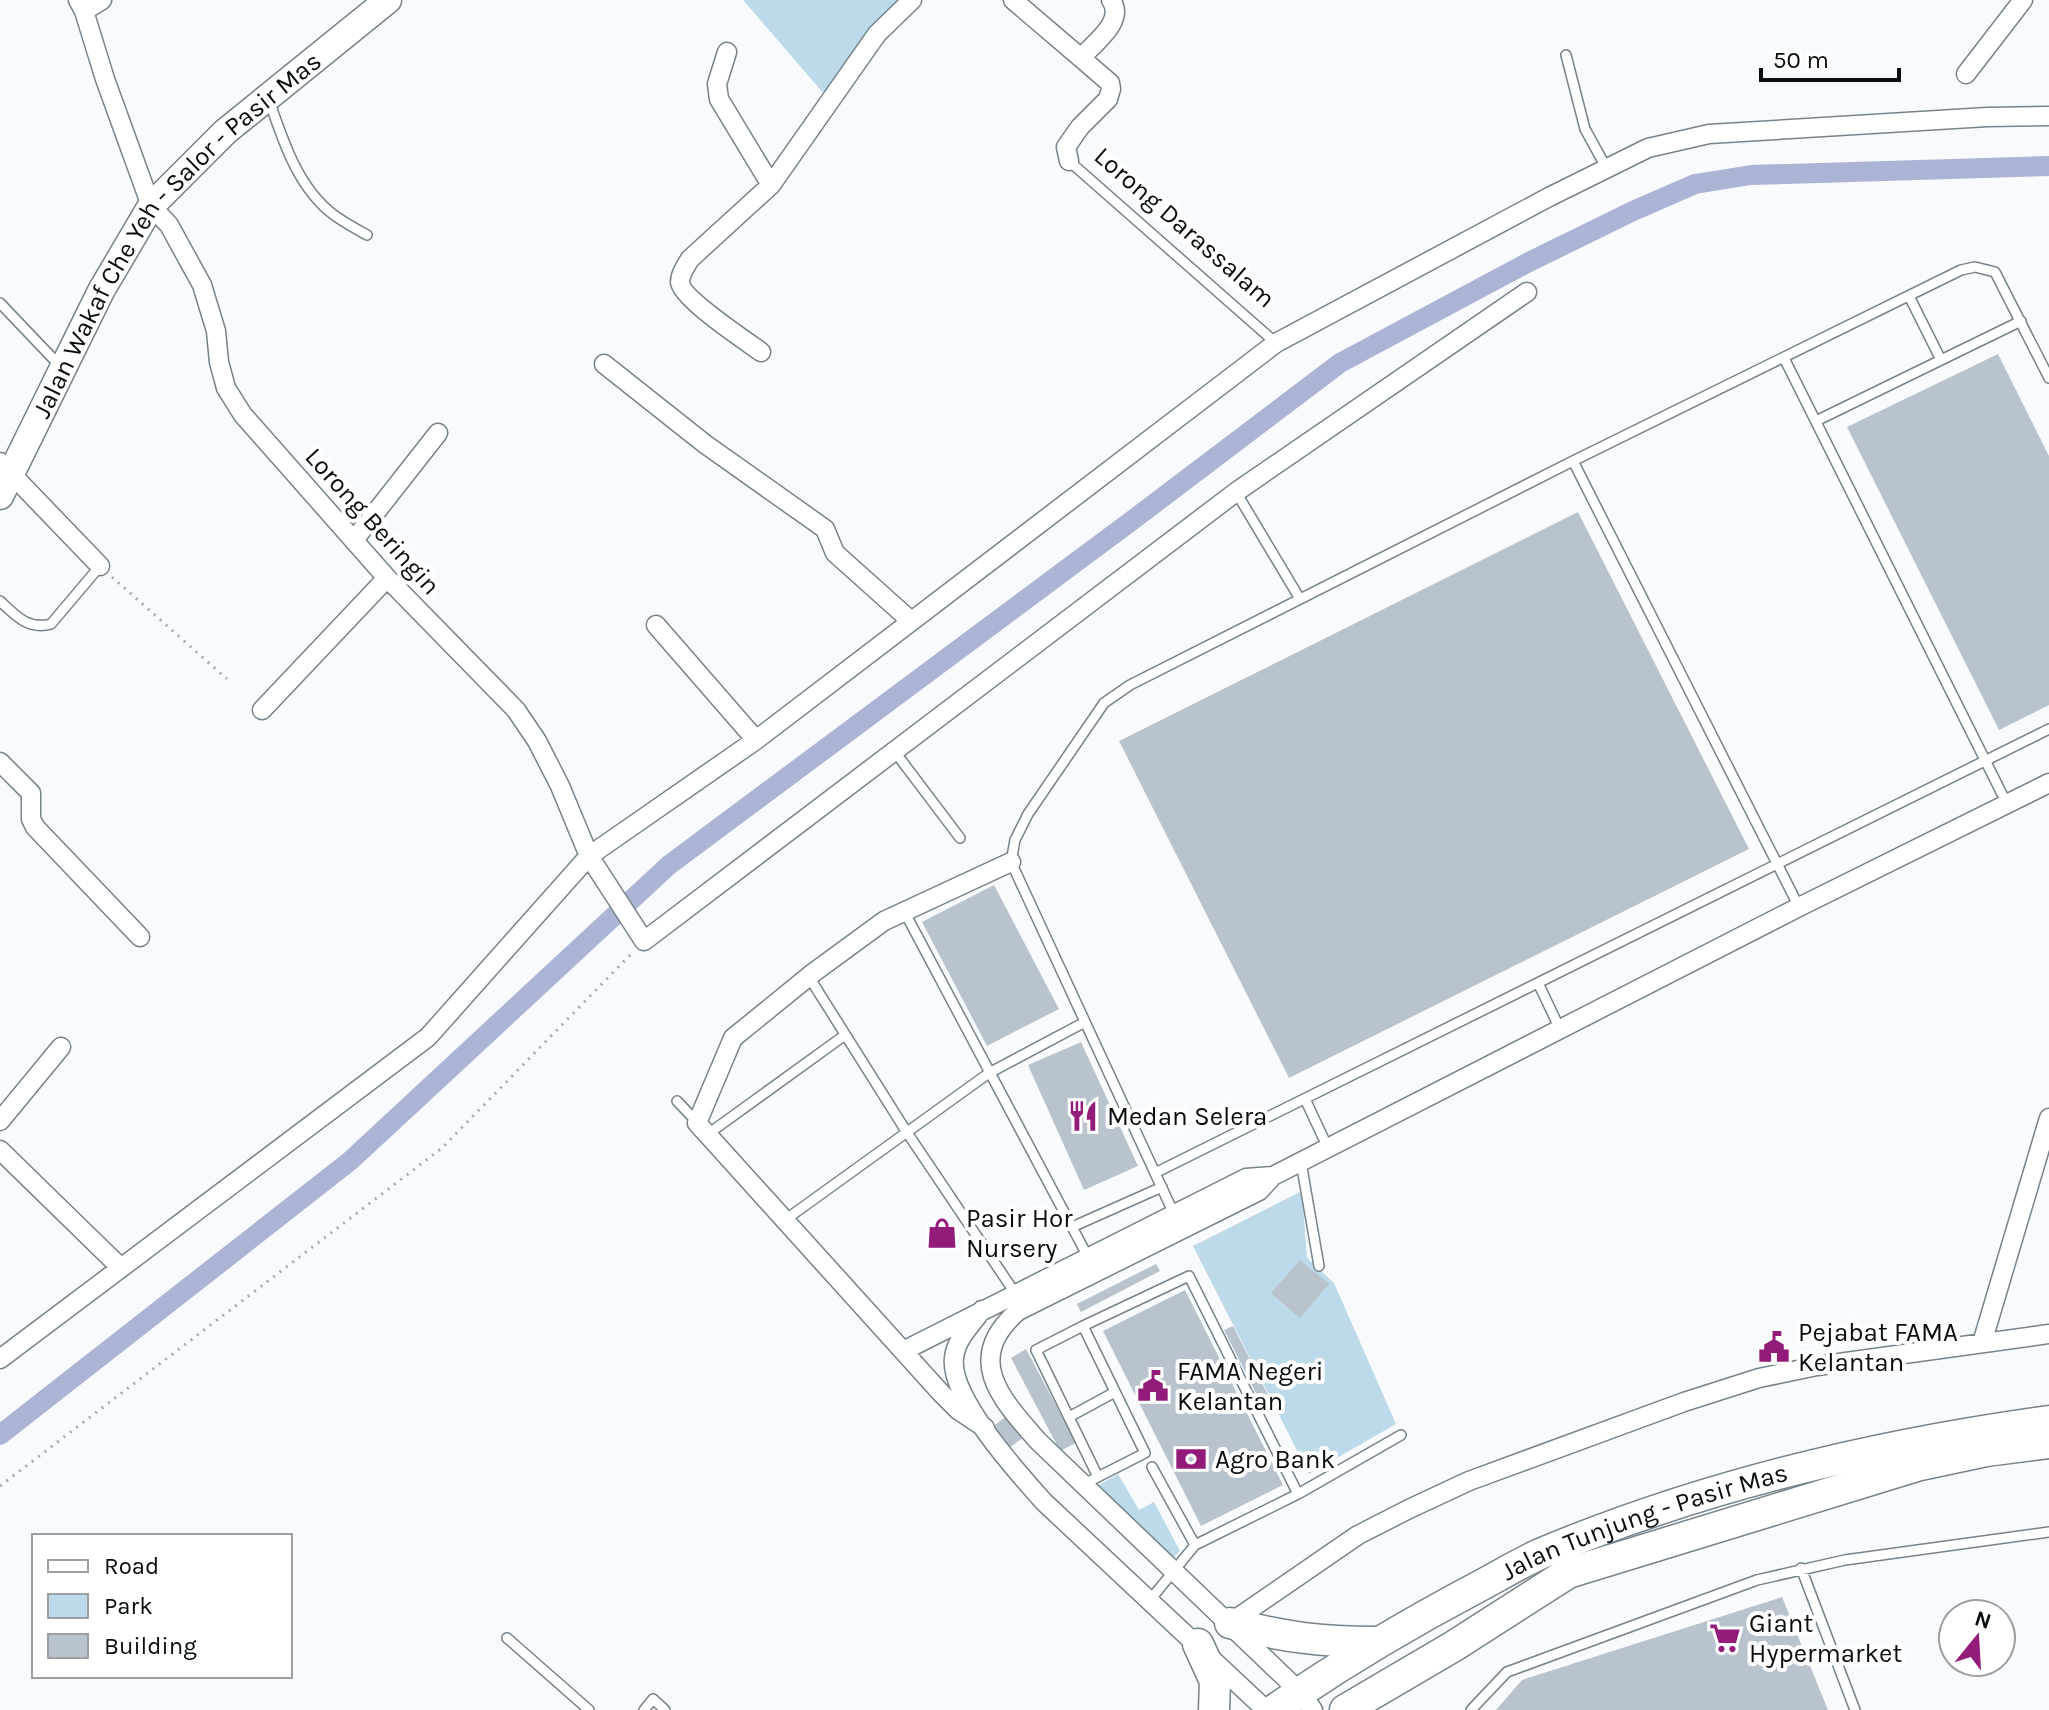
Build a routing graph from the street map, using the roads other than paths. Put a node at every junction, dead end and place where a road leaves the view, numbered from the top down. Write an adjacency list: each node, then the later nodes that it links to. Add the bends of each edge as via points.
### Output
1 (102, 0): 7 (street)
2 (387, 0): 12 (main road, Jalan Wakaf Che Yeh - Salor - Pasir Mas)
3 (912, 0): 16 (street, via 877,34)
4 (1013, 0): 10 (street)
5 (1111, 0): 10 (street, via 1114,22)
6 (2023, 0): 11 (street)
7 (81, 5): 17 (street, Lorong Beringin)
8 (727, 52): 16 (street, via 717,84 719,99)
9 (1566, 55): 15 (lane, via 1585,129)
10 (1081, 58): 14 (street, Lorong Darassalam, via 1111,89 1066,147)
11 (1966, 74)
12 (268, 97): 17 (main road, Jalan Wakaf Che Yeh - Salor - Pasir Mas); 18 (lane, via 289,156 308,189 333,214)
13 (2049, 116): 15 (street, via 1709,134 1648,148)
14 (1069, 161): 23 (lane, Lorong Darassalam)
15 (1607, 169): 23 (street)
16 (771, 185): 24 (street, via 690,259 679,280 703,309)
17 (151, 206): 28 (main road, Jalan Wakaf Che Yeh - Salor - Pasir Mas); 35 (street, Lorong Beringin, via 169,225 202,285 226,388 243,415)
18 (367, 235)
19 (1527, 292): 34 (street)
20 (1909, 296): 22 (lane, via 1961,270 1985,268 1995,272); 25 (lane); 26 (lane)
21 (0, 303): 28 (lane)
22 (2021, 321): 26 (lane); 29 (lane)
23 (1276, 343): 40 (street)
24 (761, 352)
25 (1784, 358): 30 (lane); 32 (lane)
26 (1941, 360): 30 (lane)
27 (604, 364): 40 (street, via 825,529 835,553)
28 (63, 369): 33 (main road, Jalan Wakaf Che Yeh - Salor - Pasir Mas)
29 (2049, 378)
30 (1816, 421): 46 (lane)
31 (438, 433): 35 (street)
32 (1573, 461): 38 (lane); 53 (lane)
33 (4, 477): 36 (street)
34 (1236, 492): 38 (lane); 45 (street)
35 (354, 540): 37 (street, Lorong Beringin)
36 (100, 566): 39 (lane, via 51,624 29,624)
37 (387, 578): 42 (street); 51 (street, Lorong Beringin, via 522,718 560,786)
38 (1300, 599): 52 (lane, via 1104,703 1028,814)
39 (0, 601)
40 (911, 621): 44 (street)
41 (656, 625): 44 (street)
42 (262, 710)
43 (2049, 729): 46 (lane)
44 (756, 740): 51 (street)
45 (895, 752): 50 (lane); 51 (street, Lorong Beringin, via 641,938)
46 (1985, 761): 49 (lane); 53 (lane)
47 (0, 762): 56 (street, via 31,793 35,827)
48 (2049, 783): 49 (street)
49 (2007, 804): 54 (street)
50 (960, 838)
51 (589, 856): 81 (street, via 428,1037)
52 (1011, 862): 55 (street); 59 (lane)
53 (1777, 864): 54 (lane); 58 (lane)
54 (1799, 907): 60 (street)
55 (904, 911): 57 (street); 63 (lane)
56 (140, 937)
57 (809, 977): 61 (lane); 68 (street, via 733,1038)
58 (1538, 983): 60 (lane); 64 (lane)
59 (1085, 1022): 63 (lane); 73 (lane)
60 (1560, 1029): 70 (street)
61 (845, 1035): 68 (lane); 69 (lane)
62 (61, 1047): 67 (street)
63 (989, 1073): 69 (lane); 78 (lane)
64 (1305, 1099): 70 (lane); 73 (lane)
65 (677, 1101): 68 (lane)
66 (2049, 1118): 86 (street)
67 (0, 1121)
68 (702, 1129): 77 (street)
69 (906, 1131): 77 (lane); 82 (lane)
70 (1328, 1148): 72 (street)
71 (0, 1150): 81 (street)
72 (1301, 1162): 74 (street); 80 (lane)
73 (1155, 1173): 75 (lane)
74 (1273, 1176): 76 (street, via 1246,1178); 96 (street, via 1259,1191 1018,1311 1004,1323 990,1358 998,1391 1038,1441)
75 (1162, 1187): 76 (lane); 78 (lane)
76 (1174, 1214): 79 (street)
77 (785, 1220): 87 (street)
78 (1072, 1227): 79 (lane)
79 (1088, 1257): 82 (street)
80 (1319, 1266)
81 (121, 1268): 88 (street)
82 (1015, 1293): 83 (street)
83 (982, 1310): 87 (street); 92 (street, via 959,1340 953,1373)
84 (1083, 1326): 89 (lane); 90 (lane, via 1036,1350); 97 (lane, via 1189,1276)
85 (2049, 1334): 86 (street)
86 (1982, 1343): 104 (street, via 1759,1378 1591,1435 1469,1481 1358,1535)
87 (903, 1351): 92 (street, via 958,1410)
88 (0, 1359)
89 (1115, 1392): 90 (lane); 96 (lane, via 1145,1453)
90 (1069, 1417): 96 (lane)
91 (2049, 1421): 106 (main road, Jalan Tunjung - Pasir Mas, via 1845,1455 1686,1499 1538,1555)
92 (985, 1428): 103 (street, via 1044,1502)
93 (1401, 1435): 97 (lane)
94 (2049, 1443): 102 (main road, Jalan Tunjung - Pasir Mas, via 1920,1465)
95 (1152, 1467): 99 (lane)
96 (1091, 1480): 100 (street)
97 (1298, 1494): 99 (lane)
98 (2049, 1532): 101 (lane)
99 (1195, 1545): 100 (lane)
100 (1173, 1568): 103 (lane); 104 (street)
101 (1801, 1568): 116 (lane, via 1507,1672); 117 (lane)
102 (1568, 1573): 108 (main road, via 1441,1628); 115 (main road, Jalan Tunjung - Pasir Mas)
103 (1150, 1600): 107 (street)
104 (1230, 1623): 106 (main road, via 1309,1641); 108 (street)
105 (507, 1638): 109 (lane)
106 (1376, 1642): 108 (main road, Jalan Tunjung - Pasir Mas)
107 (1198, 1644): 112 (main road, via 1215,1681); 113 (street)
108 (1309, 1705): 114 (main road, Jalan Tunjung - Pasir Mas)
109 (589, 1710)
110 (644, 1710): 111 (lane, via 653,1699)
111 (665, 1710)
112 (1214, 1710)
113 (1266, 1710)
114 (1274, 1710)
115 (1345, 1710)
116 (1471, 1710)
117 (1855, 1710)

